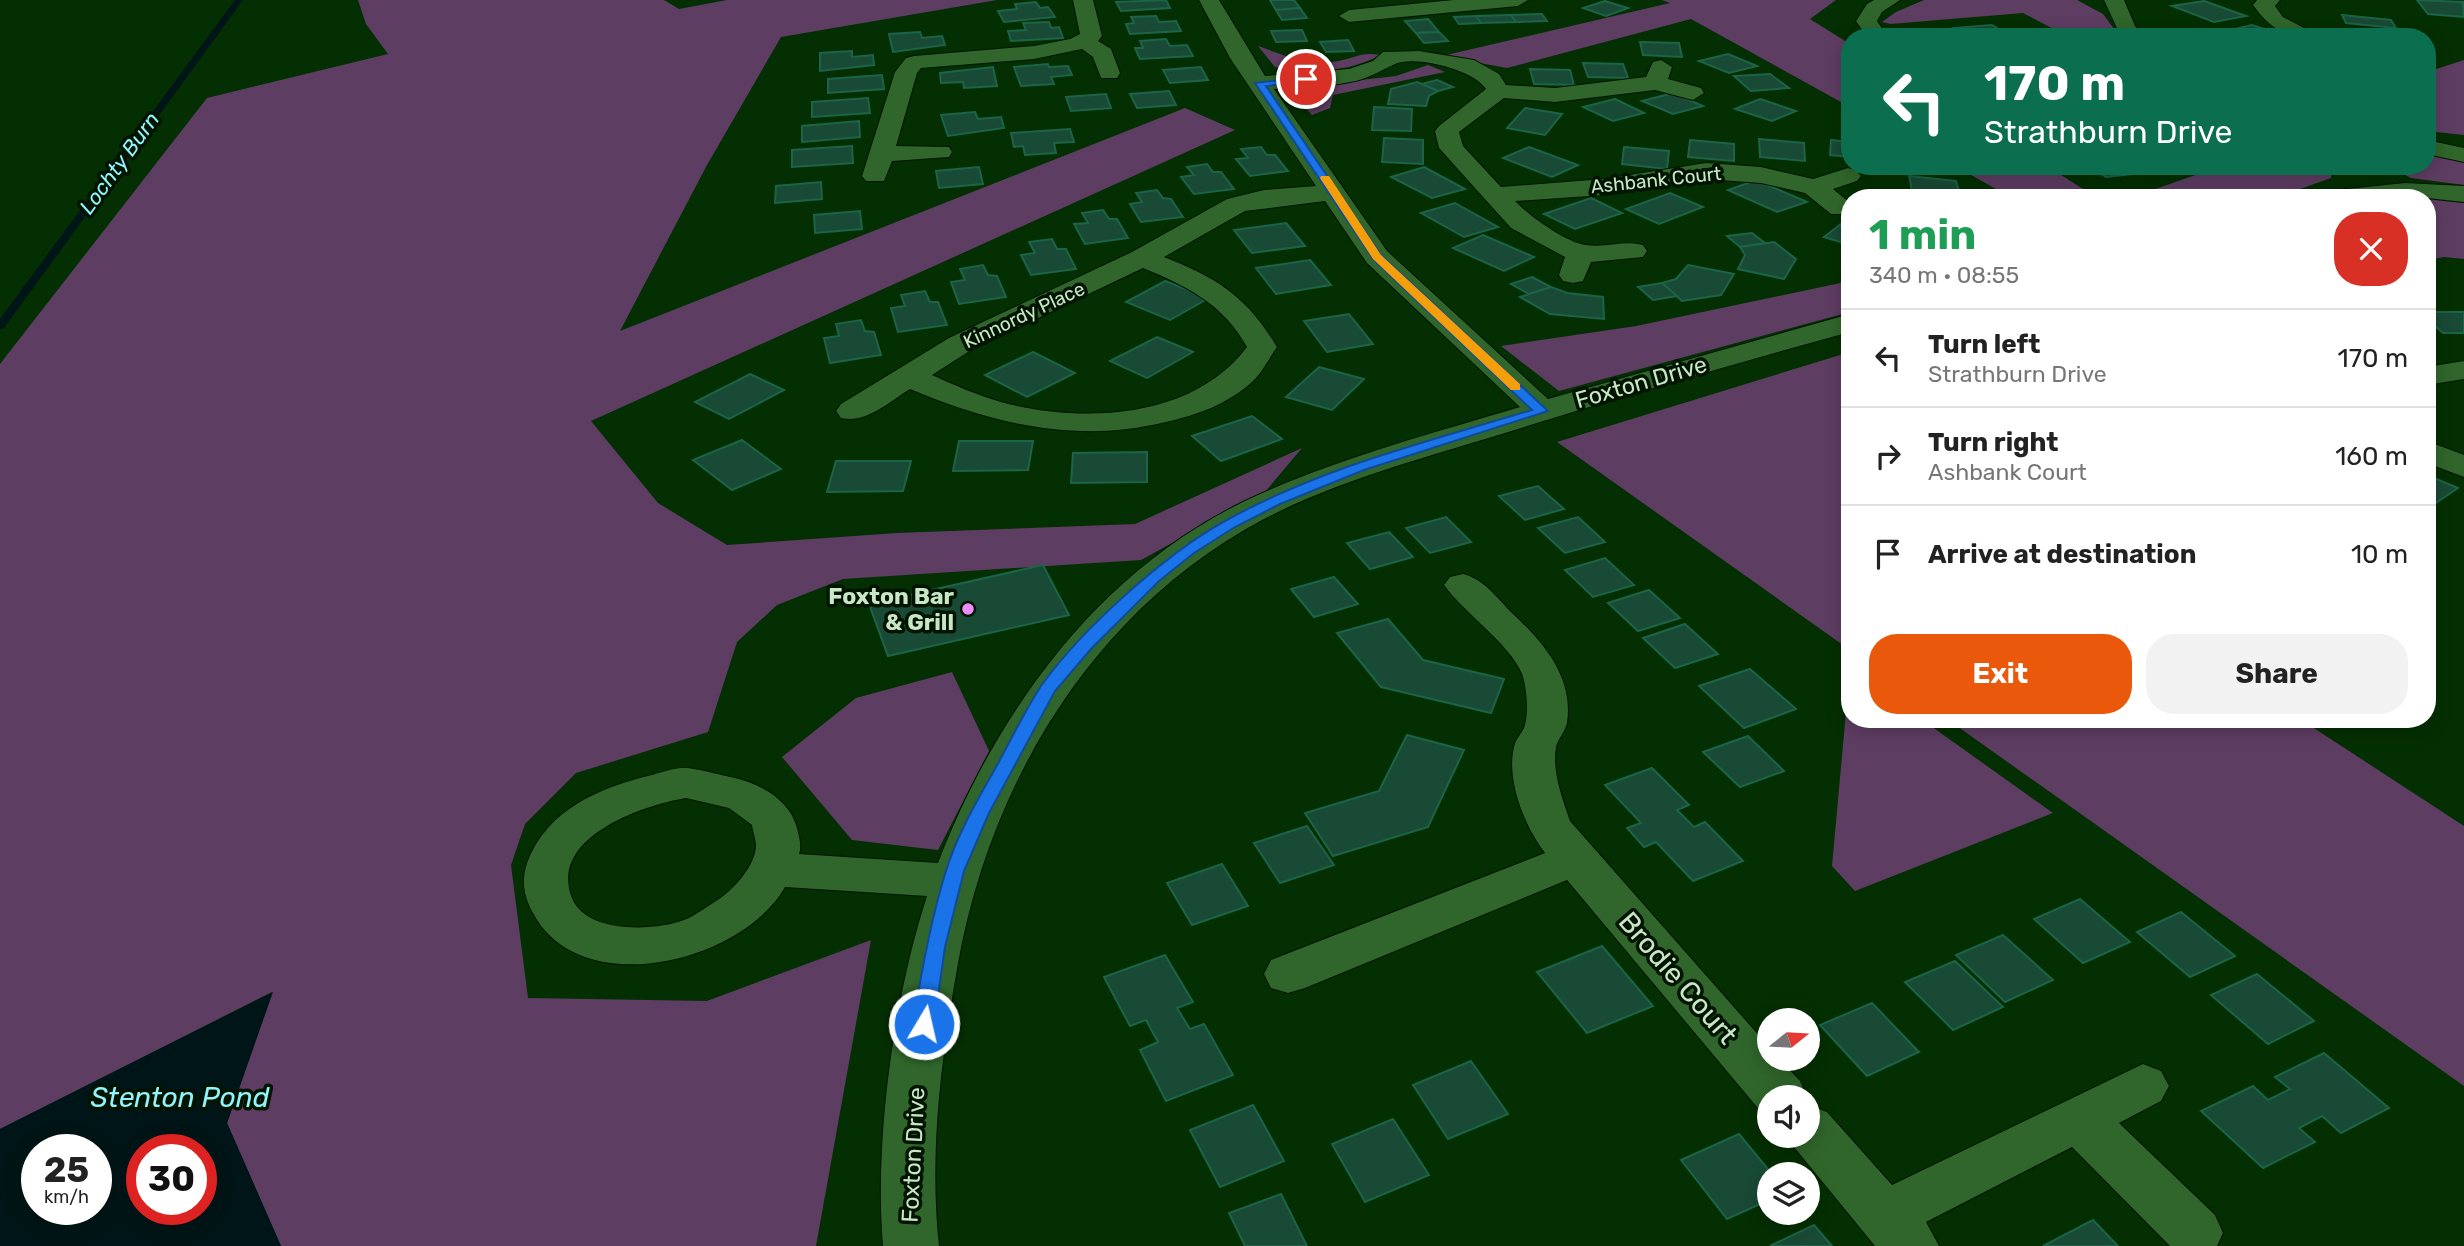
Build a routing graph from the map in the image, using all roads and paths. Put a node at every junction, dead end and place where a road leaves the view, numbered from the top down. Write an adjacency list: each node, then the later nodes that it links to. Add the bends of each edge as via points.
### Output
1 (1083, 0): 13 (street, via 1091,36)
2 (1209, 0): 16 (street)
3 (1329, 0): 9 (street)
4 (1519, 0): 8 (street); 9 (street)
5 (1890, 0): 10 (street, via 1874,8 1866,21)
6 (2114, 0): 11 (street)
7 (2270, 0): 12 (street, via 2263,5 2276,21)
8 (1542, 9)
9 (1349, 16): 14 (street)
10 (1871, 28)
11 (2125, 28)
12 (2291, 28)
13 (1085, 42): 15 (street, via 1103,54); 19 (street, via 914,63 905,72 879,165)
14 (1380, 43): 16 (street, via 1377,69); 17 (street, via 1463,64 1489,77)
15 (1109, 73)
16 (1260, 83): 27 (street)
17 (1499, 91): 18 (street, via 1555,95 1658,75); 30 (street, via 1447,131 1451,148)
18 (1693, 93)
19 (940, 152)
20 (2363, 175): 24 (street)
21 (2384, 175): 25 (street)
22 (1848, 176): 23 (street)
23 (1814, 187): 30 (street, Ashbank Court, via 1761,175 1706,171 1604,187); 31 (street, Ashbank Court)
24 (2341, 189)
25 (2434, 189)
26 (2436, 190): 29 (street)
27 (1335, 192): 33 (street, Kinnordy Place, via 1236,205); 39 (street, via 1377,257)
28 (2436, 193): 29 (street)
29 (2457, 194)
30 (1497, 195): 32 (street, via 1520,222 1576,265)
31 (1840, 208)
32 (1633, 251)
33 (1142, 258): 37 (street, Kinnordy Place, via 960,344); 37 (street, via 1209,287 1243,314 1262,346 1242,375 1191,405 1163,414 1069,422 995,411)
34 (1841, 326): 39 (street, Foxton Drive)
35 (2464, 370): 36 (street)
36 (2436, 375)
37 (909, 377): 38 (street, Kinnordy Place)
38 (852, 411)
39 (1542, 411): 45 (street, Foxton Drive, via 1316,483 1230,524 1189,550 1112,619 1048,689 980,813)
40 (2436, 455): 41 (street)
41 (2464, 467)
42 (1463, 585): 43 (street, Brodie Court, via 1541,671 1546,724 1535,747 1537,787 1549,826)
43 (1575, 859): 46 (street); 47 (street, Brodie Court)
44 (774, 869): 44 (street, via 758,894 731,917 698,934 659,945 622,947 589,940 564,925 549,904 546,879 556,851 579,825 611,803 686,783 721,785 751,797 772,816 779,841); 45 (street)
45 (953, 881): 53 (street, Foxton Drive, via 935,947 909,1143)
46 (1288, 974)
47 (1771, 1085)
48 (2143, 1086): 49 (street)
49 (2079, 1119): 51 (street); 52 (street)
50 (1820, 1142): 51 (street)
51 (1898, 1231)
52 (2195, 1233)
53 (911, 1246)

